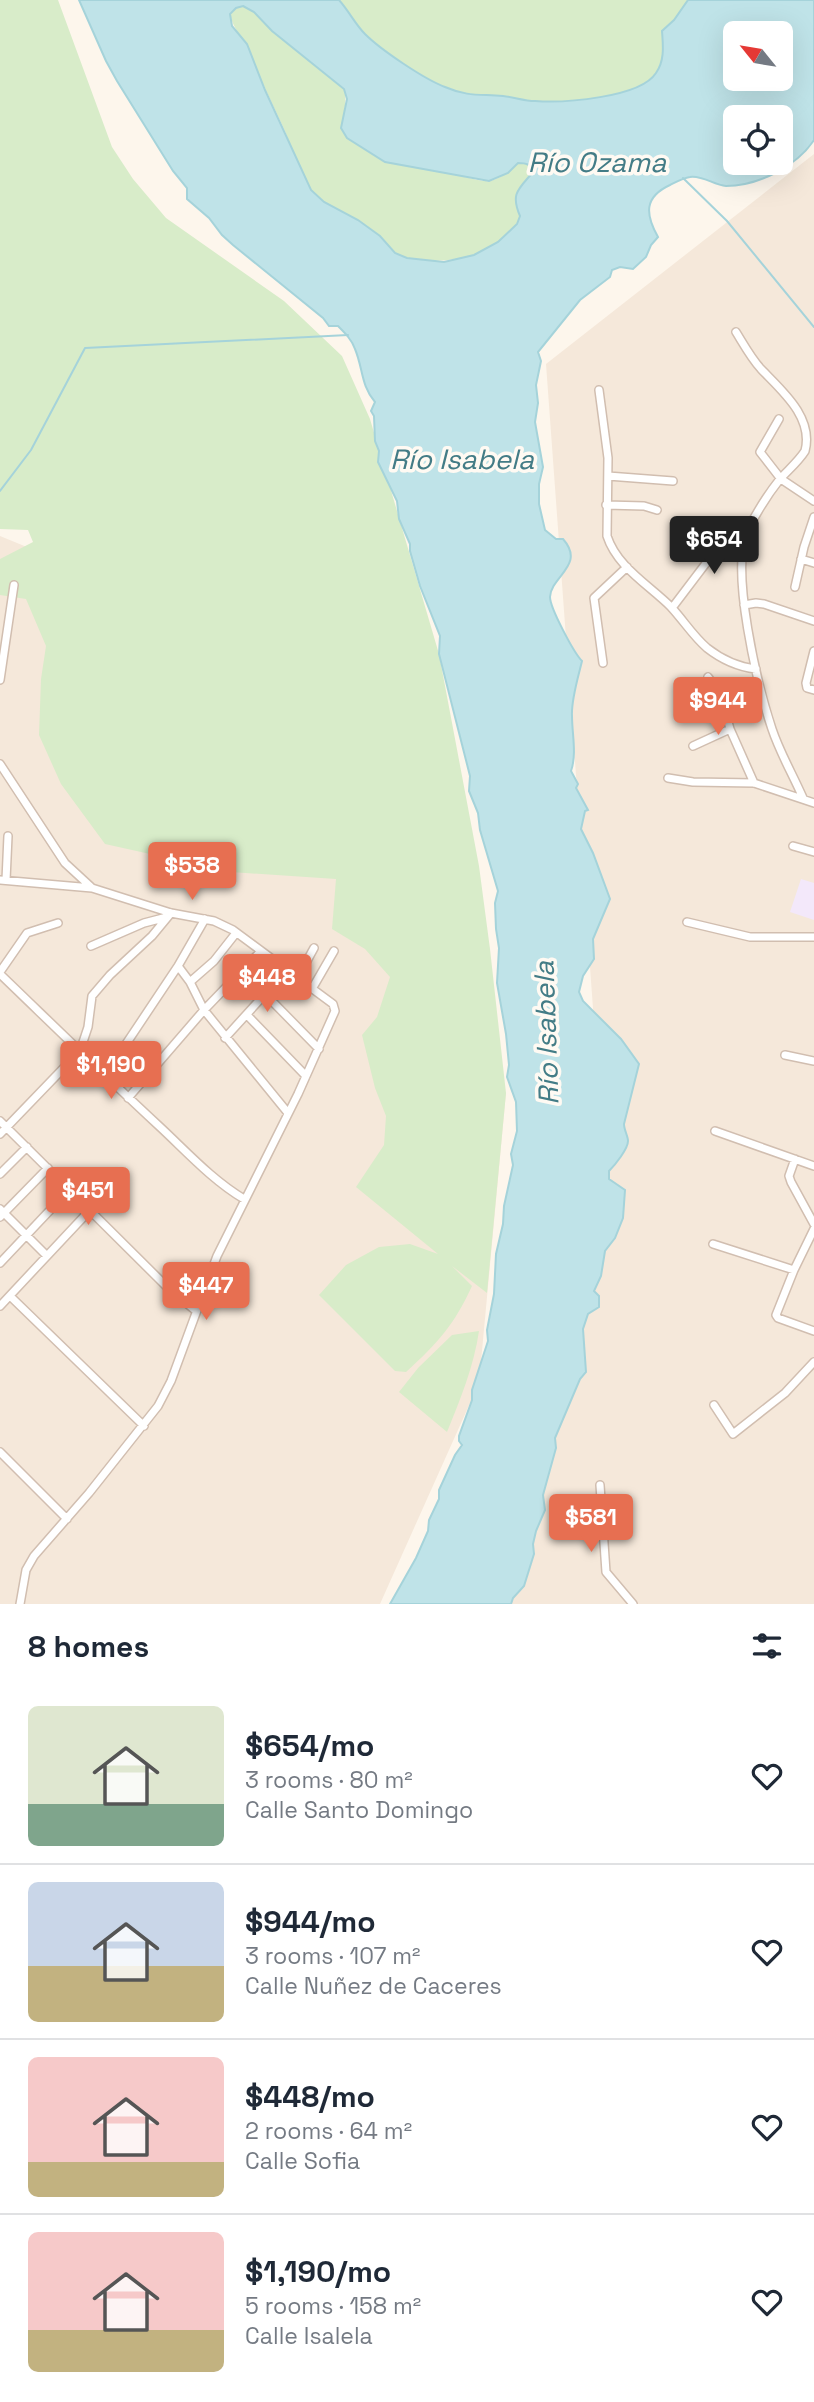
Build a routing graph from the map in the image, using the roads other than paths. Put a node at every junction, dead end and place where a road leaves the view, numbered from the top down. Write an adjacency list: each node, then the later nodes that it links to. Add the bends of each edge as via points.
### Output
1 (736, 332): 5 (street, via 754,360 801,409 809,430 809,445)
2 (599, 390): 4 (street)
3 (779, 419): 5 (street, via 760,452)
4 (608, 476): 6 (street); 8 (street)
5 (780, 479): 7 (street); 17 (street, via 744,543)
6 (673, 481)
7 (814, 501)
8 (606, 505): 9 (street); 14 (street, via 610,547)
9 (657, 510)
10 (814, 517): 12 (street)
11 (723, 527): 18 (street, via 716,550)
12 (801, 559): 13 (street); 16 (street)
13 (814, 563)
14 (627, 566): 18 (street); 21 (street, via 594,598)
15 (14, 585): 24 (street)
16 (795, 587)
17 (744, 605): 19 (street, via 764,604); 22 (street)
18 (672, 608): 22 (street, via 708,649)
19 (814, 621)
20 (814, 651): 25 (street, via 806,683)
21 (603, 663)
22 (756, 669): 31 (street, via 773,731)
23 (708, 677): 26 (street, via 720,693)
24 (0, 680)
25 (813, 690)
26 (730, 729): 27 (street); 30 (street)
27 (693, 746)
28 (1, 768): 37 (street, via 65,863)
29 (668, 778): 30 (street)
30 (754, 783): 31 (street)
31 (803, 798): 32 (street)
32 (814, 803)
33 (8, 836): 36 (street)
34 (793, 846): 35 (street)
35 (814, 852)
36 (3, 880): 37 (street)
37 (92, 888): 38 (street)
38 (169, 915): 39 (street); 44 (street); 59 (street, via 92,996)
39 (205, 919): 42 (street); 48 (street)
40 (687, 922): 43 (street, via 750,937)
41 (58, 923): 50 (street, via 27,933)
42 (236, 933): 46 (street); 52 (street)
43 (814, 937)
44 (91, 946)
45 (314, 948): 51 (street)
46 (261, 951): 49 (street); 55 (street)
47 (334, 951): 53 (street)
48 (178, 967): 52 (street); 62 (street)
49 (286, 971): 51 (street); 54 (street)
50 (0, 973): 59 (street)
51 (297, 979): 53 (street)
52 (190, 982): 55 (street)
53 (312, 989): 58 (street, via 333,1004 335,1011)
54 (266, 995): 56 (street); 58 (street)
55 (204, 1010): 57 (street); 64 (street)
56 (247, 1015): 57 (street); 63 (street)
57 (225, 1038): 65 (street)
58 (319, 1049): 63 (street)
59 (80, 1051): 62 (street); 67 (street)
60 (785, 1055): 61 (street)
61 (814, 1060)
62 (103, 1075): 64 (street)
63 (306, 1076): 65 (street)
64 (128, 1098): 76 (street, via 204,1169)
65 (288, 1113): 76 (street)
66 (0, 1121): 67 (street)
67 (7, 1128): 69 (street); 70 (street)
68 (715, 1131): 71 (street)
69 (0, 1134)
70 (27, 1147): 73 (street); 74 (street)
71 (795, 1159): 72 (street); 79 (street, via 789,1176)
72 (814, 1166)
73 (48, 1168): 75 (street); 78 (street)
74 (0, 1174)
75 (70, 1189): 77 (street); 80 (street)
76 (244, 1199): 87 (street)
77 (91, 1209): 82 (street); 87 (street)
78 (1, 1213): 80 (street)
79 (814, 1226): 84 (street)
80 (26, 1235): 82 (street); 83 (street)
81 (713, 1244): 84 (street)
82 (47, 1256): 85 (street)
83 (0, 1263)
84 (794, 1270): 88 (street, via 777,1317)
85 (10, 1296): 86 (street); 91 (street)
86 (0, 1306)
87 (195, 1310): 91 (street, via 171,1381)
88 (814, 1331)
89 (814, 1362): 90 (street, via 785,1393 733,1434)
90 (714, 1405)
91 (144, 1426): 94 (street)
92 (0, 1452): 94 (street)
93 (600, 1485): 96 (street, via 607,1572)
94 (67, 1519): 95 (street, via 26,1570)
95 (20, 1604)
96 (633, 1604)

